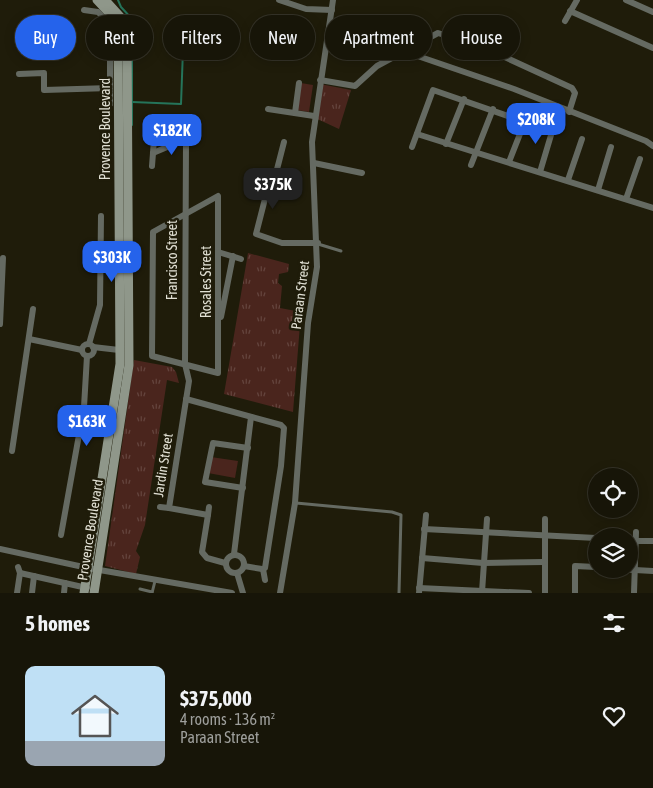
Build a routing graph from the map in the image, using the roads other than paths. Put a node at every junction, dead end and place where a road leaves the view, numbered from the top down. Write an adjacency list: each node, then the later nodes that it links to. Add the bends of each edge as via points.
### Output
1 (96, 0): 8 (street); 70 (street, Provence Boulevard, via 113,17 118,31)
2 (104, 0): 73 (street, Provence Boulevard, via 125,22 127,31)
3 (279, 0): 9 (street, via 306,10)
4 (333, 0): 9 (street, Paraan Street)
5 (577, 0): 10 (street)
6 (626, 0): 11 (street)
7 (84, 10): 8 (street)
8 (93, 10): 22 (street, via 109,26)
9 (332, 10): 19 (street, Paraan Street)
10 (570, 11): 12 (street); 14 (street)
11 (653, 12)
12 (565, 21)
13 (432, 36): 28 (street, via 438,33 485,48 572,88 575,93)
14 (653, 48)
15 (387, 60): 19 (street, via 355,86)
16 (430, 60): 28 (street, via 514,88)
17 (19, 74): 18 (street)
18 (27, 74): 20 (street); 22 (street, via 44,73 44,90)
19 (320, 80): 30 (street, Paraan Street)
20 (28, 82)
21 (299, 83): 29 (street)
22 (110, 88): 24 (street)
23 (464, 99): 26 (street); 33 (street, via 433,90); 38 (street)
24 (110, 104)
25 (268, 109): 29 (street)
26 (493, 110): 31 (street); 42 (street)
27 (529, 111): 31 (street)
28 (569, 112): 37 (street)
29 (295, 113): 30 (street)
30 (314, 116): 46 (street, Paraan Street)
31 (525, 122): 45 (street)
32 (554, 125): 49 (street)
33 (417, 134): 38 (street); 40 (street)
34 (582, 139): 51 (street)
35 (184, 140): 43 (street); 43 (street, via 154,140); 55 (street, Francisco Street)
36 (284, 142): 57 (street, via 256,234 282,243)
37 (649, 142): 39 (street)
38 (446, 144): 42 (street)
39 (653, 146)
40 (412, 147)
41 (611, 147): 52 (street)
42 (475, 152): 45 (street); 47 (street)
43 (152, 153): 48 (street)
44 (640, 159): 53 (street)
45 (509, 162): 49 (street)
46 (314, 163): 50 (street); 57 (street, Paraan Street)
47 (470, 165)
48 (152, 166)
49 (540, 172): 51 (street)
50 (362, 173)
51 (568, 180): 52 (street)
52 (598, 190): 53 (street)
53 (626, 199): 54 (street)
54 (653, 208)
55 (185, 215): 59 (street, Rosales Street, via 221,195); 72 (street, Francisco Street); 72 (street, Rosales Street, via 153,232 148,355)
56 (101, 216): 68 (street, via 100,305)
57 (318, 244): 58 (lane); 80 (street, Paraan Street, via 308,323)
58 (341, 251)
59 (218, 252): 60 (street); 66 (street, Rosales Street)
60 (233, 256): 62 (street); 66 (street)
61 (3, 258): 63 (street)
62 (242, 259)
63 (1, 272): 65 (street)
64 (33, 309): 67 (street)
65 (0, 324)
66 (218, 331): 72 (street, Rosales Street, via 220,373)
67 (29, 339): 69 (street); 78 (street)
68 (91, 346): 69 (street, via 84,346); 70 (street); 71 (street, via 93,353)
69 (82, 350): 71 (street)
70 (120, 350): 73 (street, Provence Boulevard)
71 (87, 356): 91 (street, via 84,407)
72 (184, 364): 74 (street, Francisco Street)
73 (124, 365): 103 (street, Provence Boulevard)
74 (189, 381): 75 (street, Jardin Street)
75 (186, 399): 76 (street); 83 (street, Jardin Street)
76 (251, 417): 77 (street); 104 (street, via 284,428 281,466)
77 (248, 448): 79 (street); 79 (street, via 213,442 205,482)
78 (12, 451)
79 (244, 488): 96 (street)
80 (294, 503): 124 (street, Paraan Street); 125 (lane, via 401,515)
81 (160, 507): 83 (street)
82 (209, 507): 84 (street)
83 (169, 508): 84 (street, Jardin Street)
84 (208, 515): 99 (street, via 202,552 207,558)
85 (426, 515): 88 (street)
86 (487, 519): 89 (street)
87 (544, 519): 90 (street)
88 (424, 529): 89 (street); 97 (street)
89 (485, 531): 90 (street); 100 (street)
90 (545, 534): 92 (street); 98 (street)
91 (61, 535)
92 (588, 537)
93 (638, 541): 94 (street)
94 (653, 541)
95 (0, 549): 103 (street)
96 (234, 554): 99 (street); 101 (street, via 242,558)
97 (422, 558): 100 (street); 115 (street)
98 (544, 562): 100 (street); 127 (street)
99 (226, 563): 107 (street, via 227,570)
100 (482, 563): 117 (street)
101 (244, 566): 104 (street); 107 (street)
102 (588, 567): 128 (street, via 575,566)
103 (93, 569): 110 (street); 114 (street, Provence Boulevard); 116 (street, Provence Boulevard)
104 (263, 569): 111 (street)
105 (638, 570): 106 (street)
106 (653, 571)
107 (237, 573): 123 (street)
108 (34, 576): 112 (street); 118 (street, via 19,570); 119 (street)
109 (634, 578): 129 (street)
110 (155, 580): 121 (lane); 122 (street)
111 (265, 580)
112 (65, 583): 114 (street); 120 (street)
113 (140, 589): 121 (lane)
114 (85, 590): 116 (street)
115 (419, 590): 117 (street)
116 (94, 591)
117 (482, 592): 126 (street)
118 (17, 593)
119 (32, 593)
120 (64, 593)
121 (152, 593)
122 (232, 593)
123 (243, 593)
124 (280, 593)
125 (399, 593)
126 (529, 593)
127 (545, 593)
128 (575, 593)
129 (634, 593)

